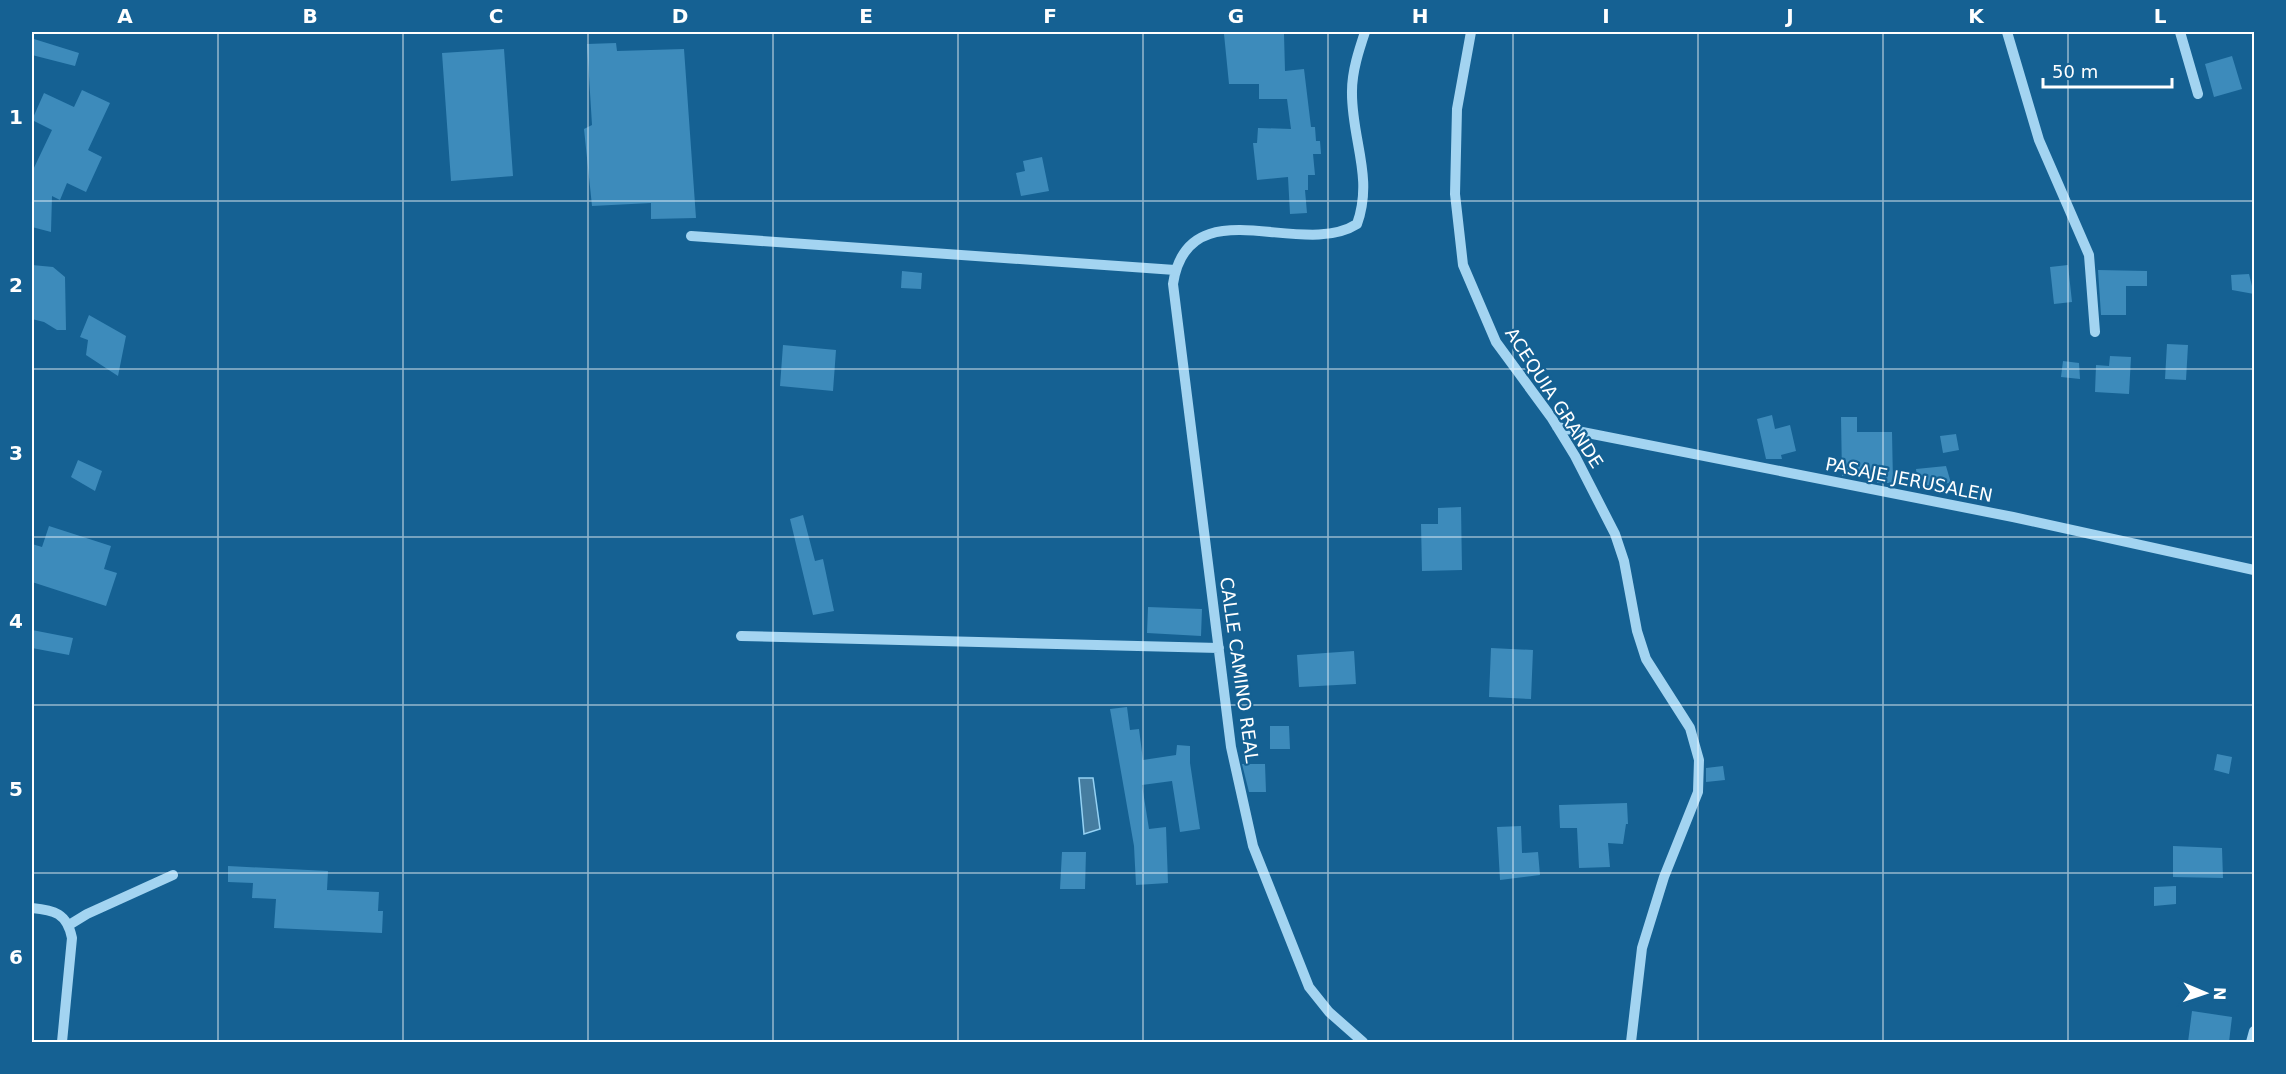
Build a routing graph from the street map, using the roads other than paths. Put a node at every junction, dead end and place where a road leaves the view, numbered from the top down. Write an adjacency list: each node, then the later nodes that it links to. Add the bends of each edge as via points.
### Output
1 (1365, 32): 7 (street, via 1352,91 1365,191 1357,224 1344,232 1311,236 1235,229 1213,233 1193,243 1180,256)
2 (1470, 32): 9 (street, ACEQUIA GRANDE, via 1457,109 1455,194 1463,265 1496,342)
3 (2007, 32): 8 (street, via 2039,140 2089,255)
4 (2180, 32): 5 (street)
5 (2198, 94)
6 (691, 236): 7 (street)
7 (1175, 270): 12 (street, CALLE CAMINO REAL, via 1173,284)
8 (2095, 332)
9 (1557, 427): 10 (street, PASAJE JERUSALEN, via 2001,515); 19 (street, ACEQUIA GRANDE, via 1615,534 1646,659 1690,728 1699,760 1698,792 1664,877 1642,948)
10 (2254, 570)
11 (741, 636): 12 (street)
12 (1219, 648): 18 (street, CALLE CAMINO REAL, via 1231,747 1253,846 1309,987 1329,1012)
13 (173, 875): 15 (street)
14 (32, 908): 15 (street, via 57,912)
15 (67, 922): 17 (street, via 72,938)
16 (2254, 1031): 20 (street)
17 (62, 1042)
18 (1363, 1042)
19 (1631, 1042)
20 (2251, 1042)

